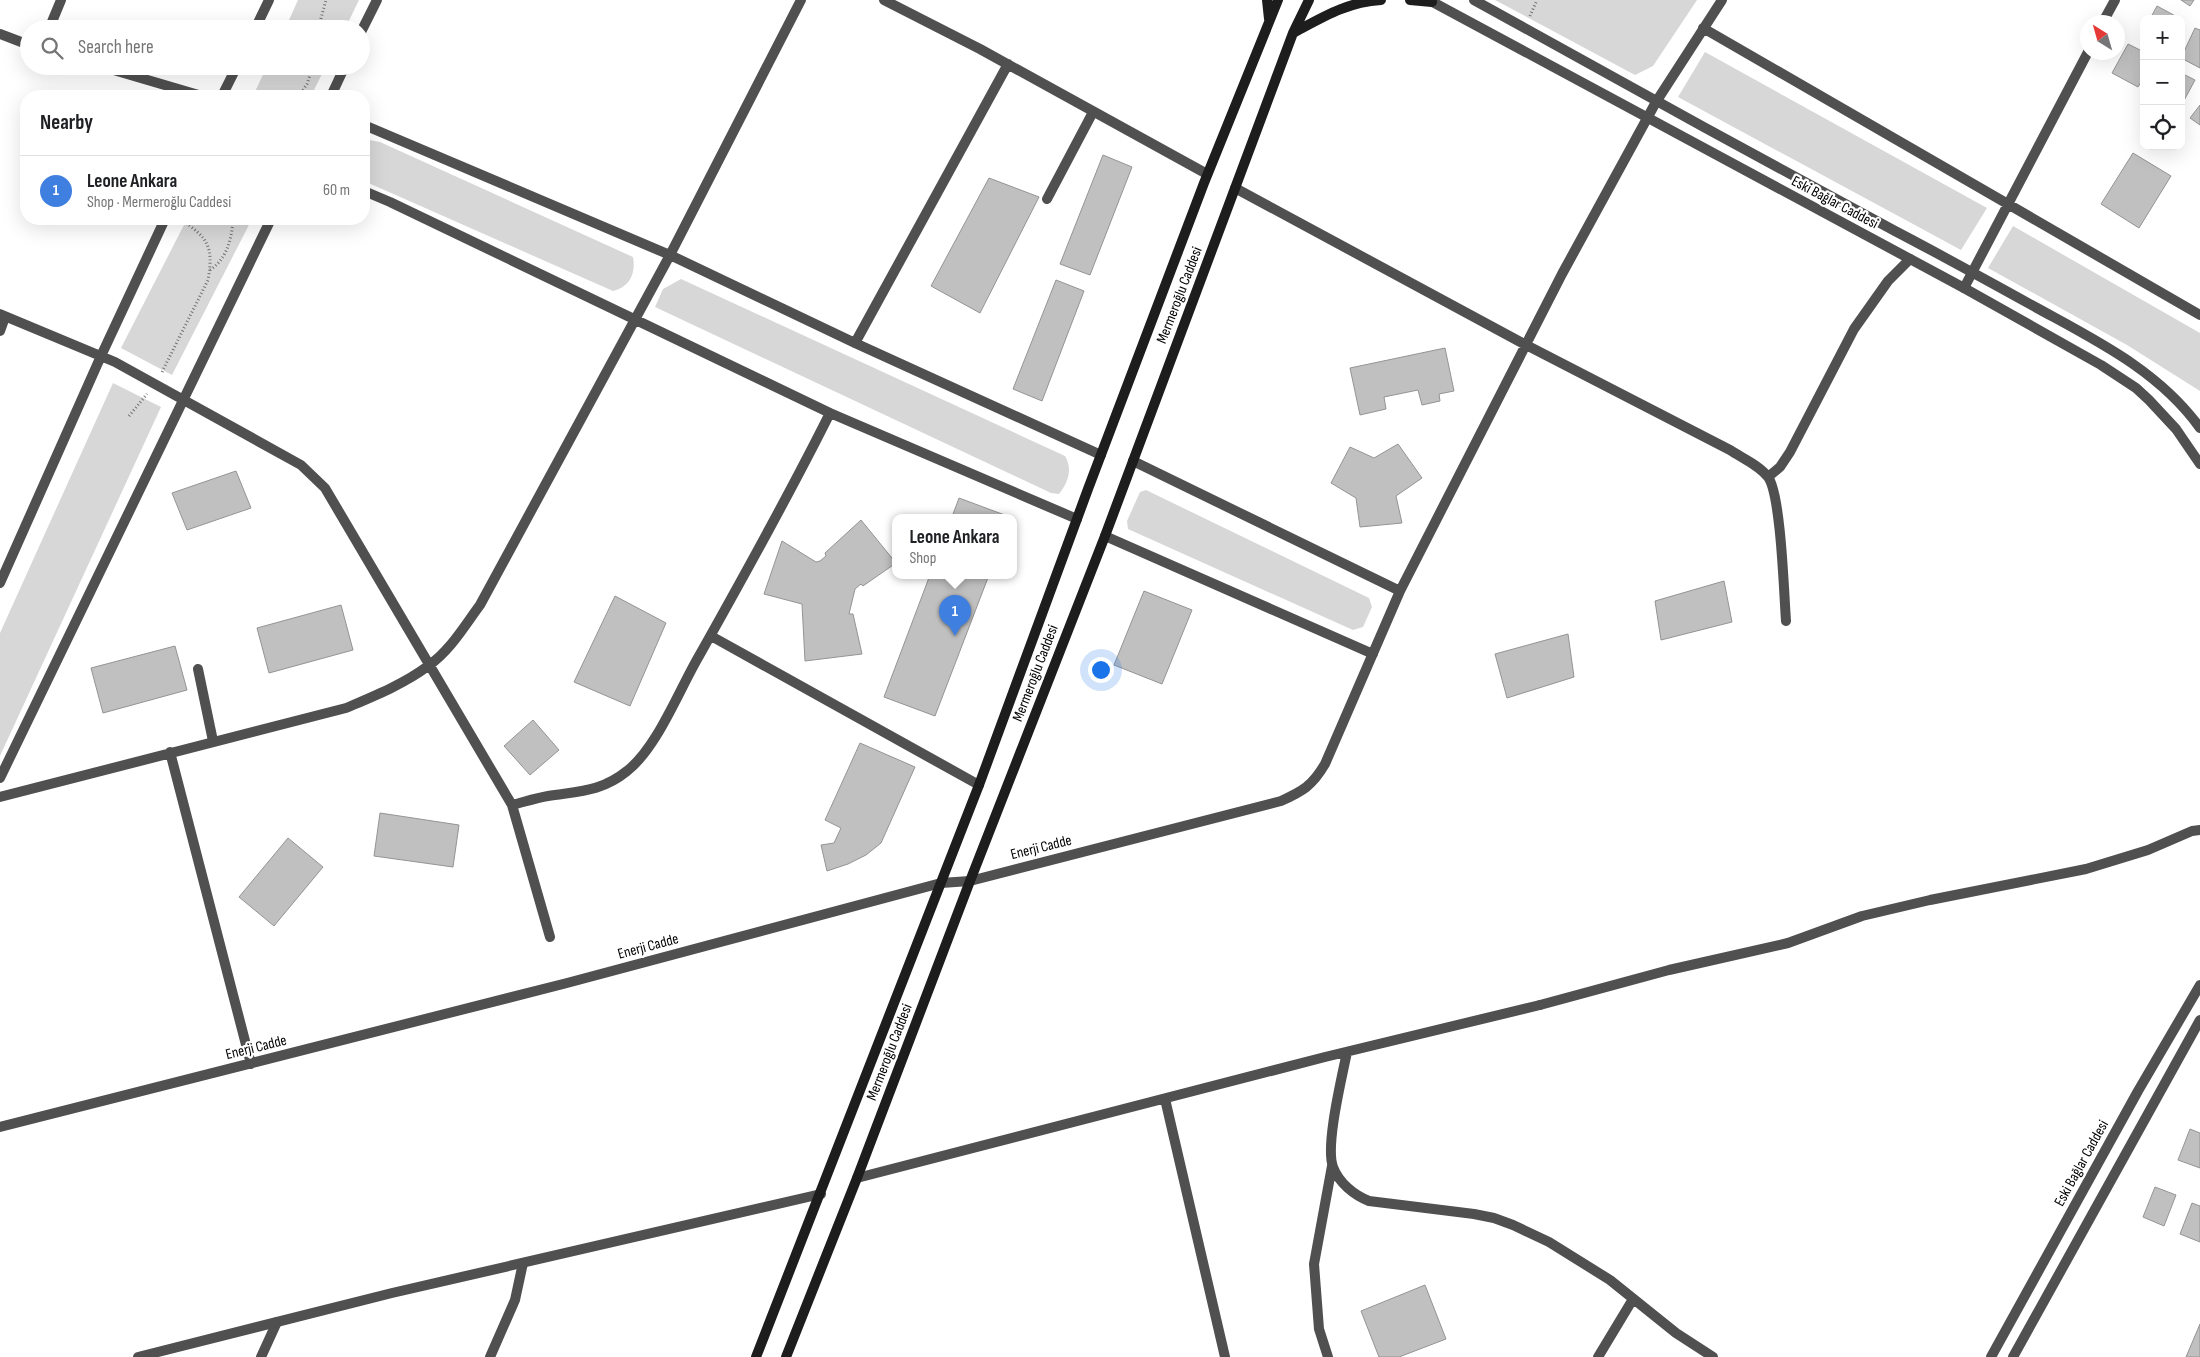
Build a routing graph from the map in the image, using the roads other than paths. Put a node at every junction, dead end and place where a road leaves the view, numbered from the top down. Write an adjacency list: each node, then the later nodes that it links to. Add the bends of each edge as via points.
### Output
1 (61, 0): 16 (street)
2 (269, 0): 17 (street)
3 (376, 0): 18 (street)
4 (801, 0): 43 (street)
5 (884, 0): 25 (street)
6 (1267, 0): 19 (main road)
7 (1278, 0): 19 (main road, Mermeroğlu Caddesi)
8 (1309, 0): 22 (main road, Mermeroğlu Caddesi)
9 (1381, 0): 22 (main road, via 1361,1 1328,14)
10 (1410, 0): 14 (main road)
11 (1474, 0): 32 (street, Eski Bağlar Caddesi)
12 (1722, 0): 20 (street)
13 (2115, 0): 15 (street)
14 (1430, 1): 34 (street, Eski Bağlar Caddesi)
15 (2107, 15)
16 (53, 20)
17 (259, 20)
18 (367, 20)
19 (1269, 21): 36 (main road, Mermeroğlu Caddesi)
20 (1703, 28): 32 (street); 40 (street)
21 (0, 34): 23 (street)
22 (1293, 34): 37 (main road, Mermeroğlu Caddesi)
23 (20, 41)
24 (2084, 60): 40 (street)
25 (1008, 64): 33 (street); 51 (street)
26 (131, 75): 29 (street)
27 (232, 75): 30 (street)
28 (341, 75): 31 (street)
29 (182, 90)
30 (225, 90)
31 (334, 90)
32 (1656, 102): 34 (street); 45 (street, Eski Bağlar Caddesi)
33 (1093, 112): 36 (street); 39 (street)
34 (1647, 118): 44 (street, Eski Bağlar Caddesi); 52 (street)
35 (370, 128): 43 (street)
36 (1207, 174): 57 (main road, Mermeroğlu Caddesi)
37 (1235, 188): 52 (street); 58 (main road, Mermeroğlu Caddesi)
38 (370, 194): 49 (street)
39 (1047, 200)
40 (2008, 203): 45 (street); 47 (street)
41 (162, 225): 53 (street)
42 (268, 225): 54 (street)
43 (670, 255): 49 (street); 51 (street)
44 (1910, 259): 46 (street, Eski Bağlar Caddesi); 60 (street, via 1870,304 1790,452)
45 (1973, 272): 46 (street); 56 (street, Eski Bağlar Caddesi, via 2138,366 2163,387)
46 (1964, 288): 59 (street, Eski Bağlar Caddesi, via 2136,388 2176,429)
47 (2200, 315)
48 (3, 316): 50 (street); 53 (street)
49 (636, 319): 55 (street); 68 (street, via 480,605)
50 (0, 331)
51 (855, 343): 57 (street)
52 (1526, 346): 60 (street, via 1730,450); 64 (street)
53 (101, 356): 54 (street); 63 (street)
54 (183, 399): 68 (street, via 301,465 325,488); 72 (street)
55 (830, 413): 61 (street); 66 (street)
56 (2200, 428)
57 (1101, 455): 61 (main road, Mermeroğlu Caddesi)
58 (1133, 461): 62 (main road, Mermeroğlu Caddesi); 64 (street)
59 (2200, 464)
60 (1768, 477): 65 (street, via 1778,514)
61 (1077, 518): 73 (main road, Mermeroğlu Caddesi)
62 (1105, 536): 67 (street); 77 (main road, Mermeroğlu Caddesi)
63 (0, 583)
64 (1400, 591): 67 (street)
65 (1786, 621)
66 (711, 636): 73 (street); 75 (street, via 658,732 640,759 627,771 610,783 579,793)
67 (1373, 654): 77 (street, Enerji Cadde, via 1325,764 1316,780 1303,791 1280,801)
68 (429, 666): 70 (street, via 346,708); 75 (street)
69 (198, 669): 70 (street)
70 (213, 742): 71 (street)
71 (170, 752): 74 (street); 84 (street)
72 (0, 778)
73 (979, 785): 78 (main road, Mermeroğlu Caddesi)
74 (0, 797)
75 (512, 805): 79 (street)
76 (2200, 830): 83 (street, via 2148,850 2086,868 1862,916 1788,943 1668,970)
77 (970, 881): 78 (street, Enerji Cadde); 88 (main road, Mermeroğlu Caddesi)
78 (941, 883): 84 (street, Enerji Cadde); 89 (main road, Mermeroğlu Caddesi)
79 (550, 937)
80 (2200, 985): 102 (street, Eski Bağlar Caddesi)
81 (2200, 1020): 82 (street)
82 (2197, 1032): 103 (street)
83 (1346, 1052): 85 (street); 87 (street, via 1332,1141)
84 (251, 1064): 86 (street, Enerji Cadde)
85 (1165, 1099): 88 (street); 98 (street)
86 (0, 1127)
87 (1332, 1166): 91 (street, via 1348,1188 1369,1201 1474,1214 1513,1225 1549,1242 1610,1280); 99 (street, via 1314,1264 1319,1329)
88 (857, 1178): 97 (main road, Mermeroğlu Caddesi)
89 (821, 1194): 90 (street); 96 (main road, Mermeroğlu Caddesi)
90 (523, 1263): 92 (street); 95 (street, via 515,1300)
91 (1633, 1299): 100 (street); 101 (street)
92 (277, 1322): 93 (street); 94 (street)
93 (138, 1357)
94 (261, 1357)
95 (490, 1357)
96 (756, 1357)
97 (786, 1357)
98 (1226, 1357)
99 (1328, 1357)
100 (1598, 1357)
101 (1713, 1357)
102 (1992, 1357)
103 (2013, 1357)

